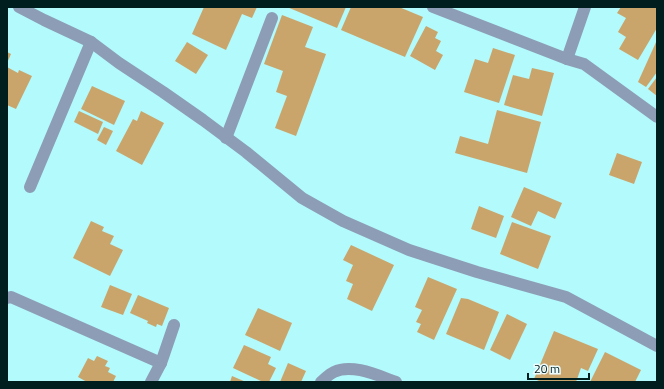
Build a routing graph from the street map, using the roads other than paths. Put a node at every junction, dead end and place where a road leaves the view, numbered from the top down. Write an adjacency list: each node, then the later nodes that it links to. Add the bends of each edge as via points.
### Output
1 (19, 7): 5 (street)
2 (433, 7): 6 (street)
3 (585, 7): 6 (street)
4 (272, 18): 8 (street)
5 (91, 42): 8 (street); 9 (street)
6 (567, 59): 7 (street, via 584,64)
7 (657, 117)
8 (226, 138): 12 (street, via 302,198 344,221 409,250 566,297)
9 (30, 187)
10 (7, 298): 13 (street, via 11,296)
11 (174, 325): 13 (street)
12 (656, 344)
13 (161, 362): 14 (street)
14 (151, 382)
15 (321, 382): 16 (street, via 334,372 348,369 366,370)
16 (396, 382)

